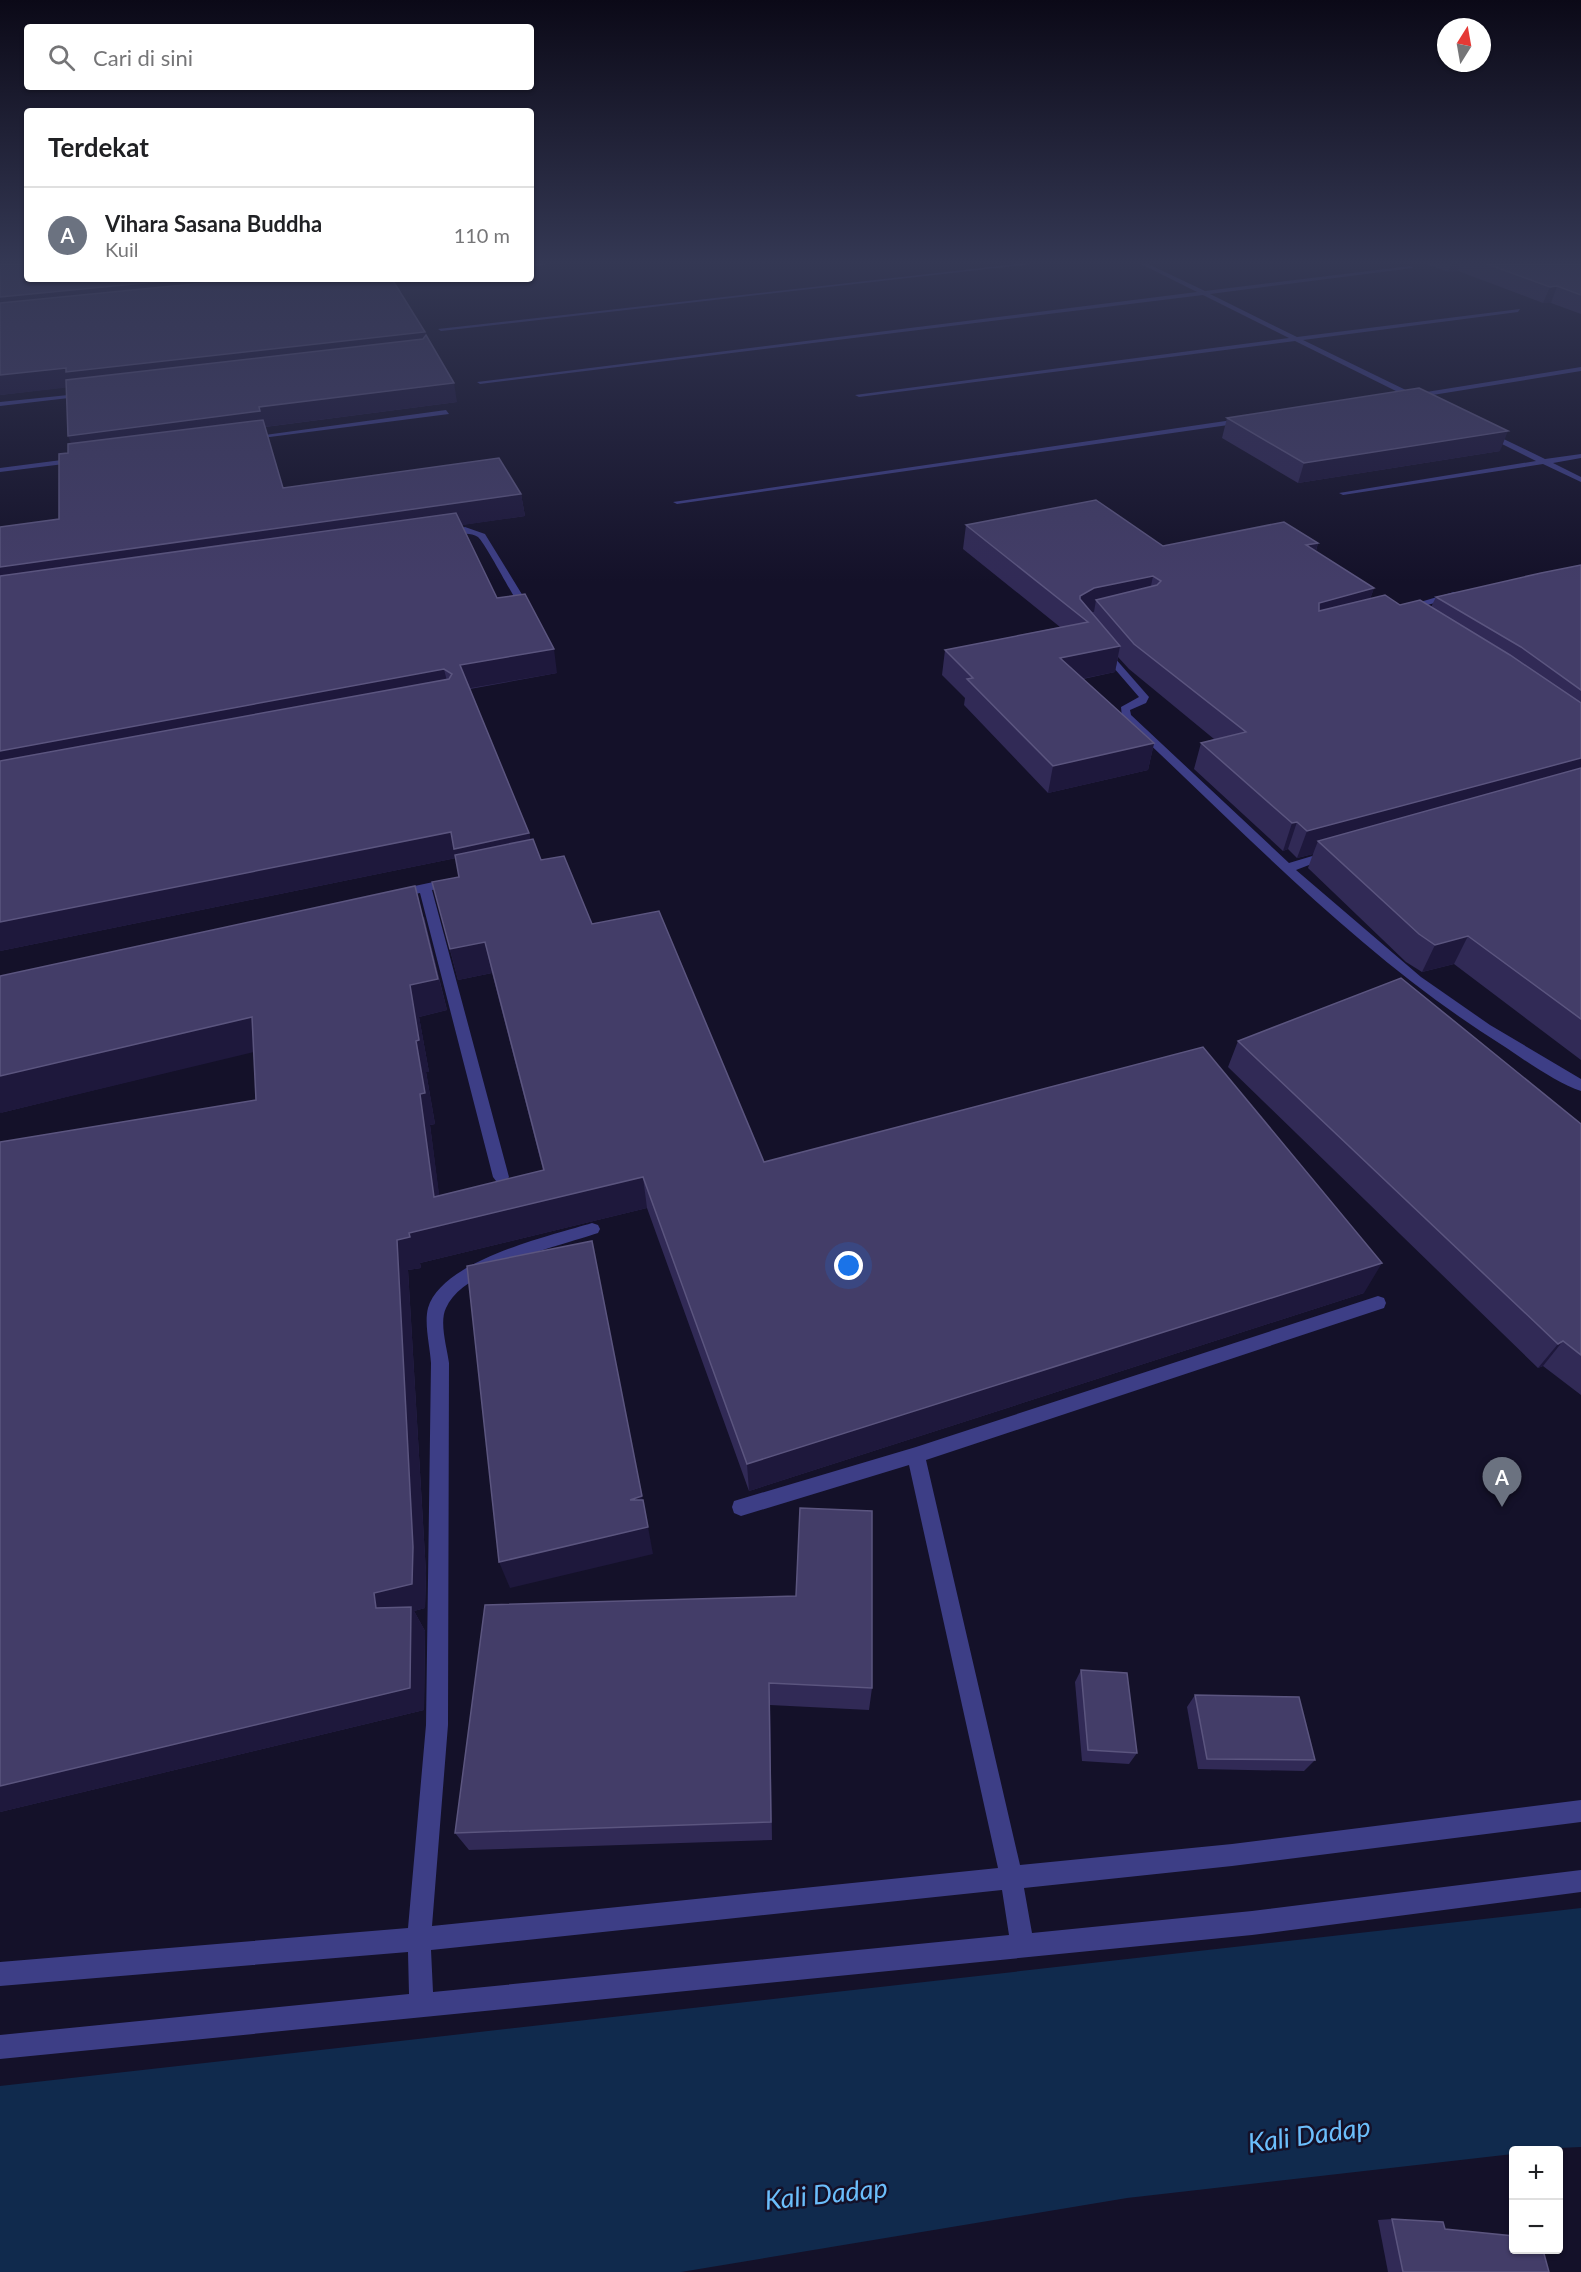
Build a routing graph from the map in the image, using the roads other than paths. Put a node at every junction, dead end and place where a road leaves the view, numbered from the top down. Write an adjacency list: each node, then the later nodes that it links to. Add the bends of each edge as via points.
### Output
1 (576, 370): 5 (lane)
2 (1049, 370): 7 (lane)
3 (1360, 370): 8 (lane)
4 (1575, 370): 8 (lane)
5 (480, 382)
6 (95, 393): 11 (lane)
7 (858, 395)
8 (1413, 396): 9 (lane); 10 (lane)
9 (1401, 398)
10 (1423, 401)
11 (0, 404)
12 (446, 412): 15 (lane)
13 (1258, 418): 22 (lane)
14 (1484, 432): 18 (lane)
15 (235, 439)
16 (1581, 456): 18 (lane)
17 (82, 459): 19 (lane)
18 (1544, 462): 20 (lane); 21 (lane)
19 (0, 470)
20 (1581, 480)
21 (1343, 493)
22 (677, 502)
23 (430, 535): 25 (lane, via 465,530 482,536)
24 (1463, 592): 26 (lane, via 1397,610)
25 (520, 601)
26 (1407, 616)
27 (1095, 640): 29 (lane, via 1144,697 1125,709 1126,716)
28 (1345, 851): 29 (lane)
29 (1288, 867): 33 (lane, via 1396,964 1522,1051)
30 (468, 879): 31 (lane)
31 (425, 888): 32 (lane); 34 (lane)
32 (379, 898)
33 (1581, 1086)
34 (501, 1177)
35 (592, 1229): 42 (lane, via 486,1265 452,1286 437,1308 437,1725)
36 (1378, 1303): 37 (lane)
37 (916, 1455): 38 (lane); 40 (lane)
38 (741, 1507)
39 (1581, 1811): 40 (lane, via 1232,1855)
40 (1011, 1877): 42 (lane); 43 (lane)
41 (1581, 1881): 43 (lane, via 1252,1923)
42 (419, 1939): 44 (lane); 45 (lane)
43 (1023, 1946): 45 (lane)
44 (0, 1974)
45 (422, 2006): 46 (lane)
46 (0, 2047)

